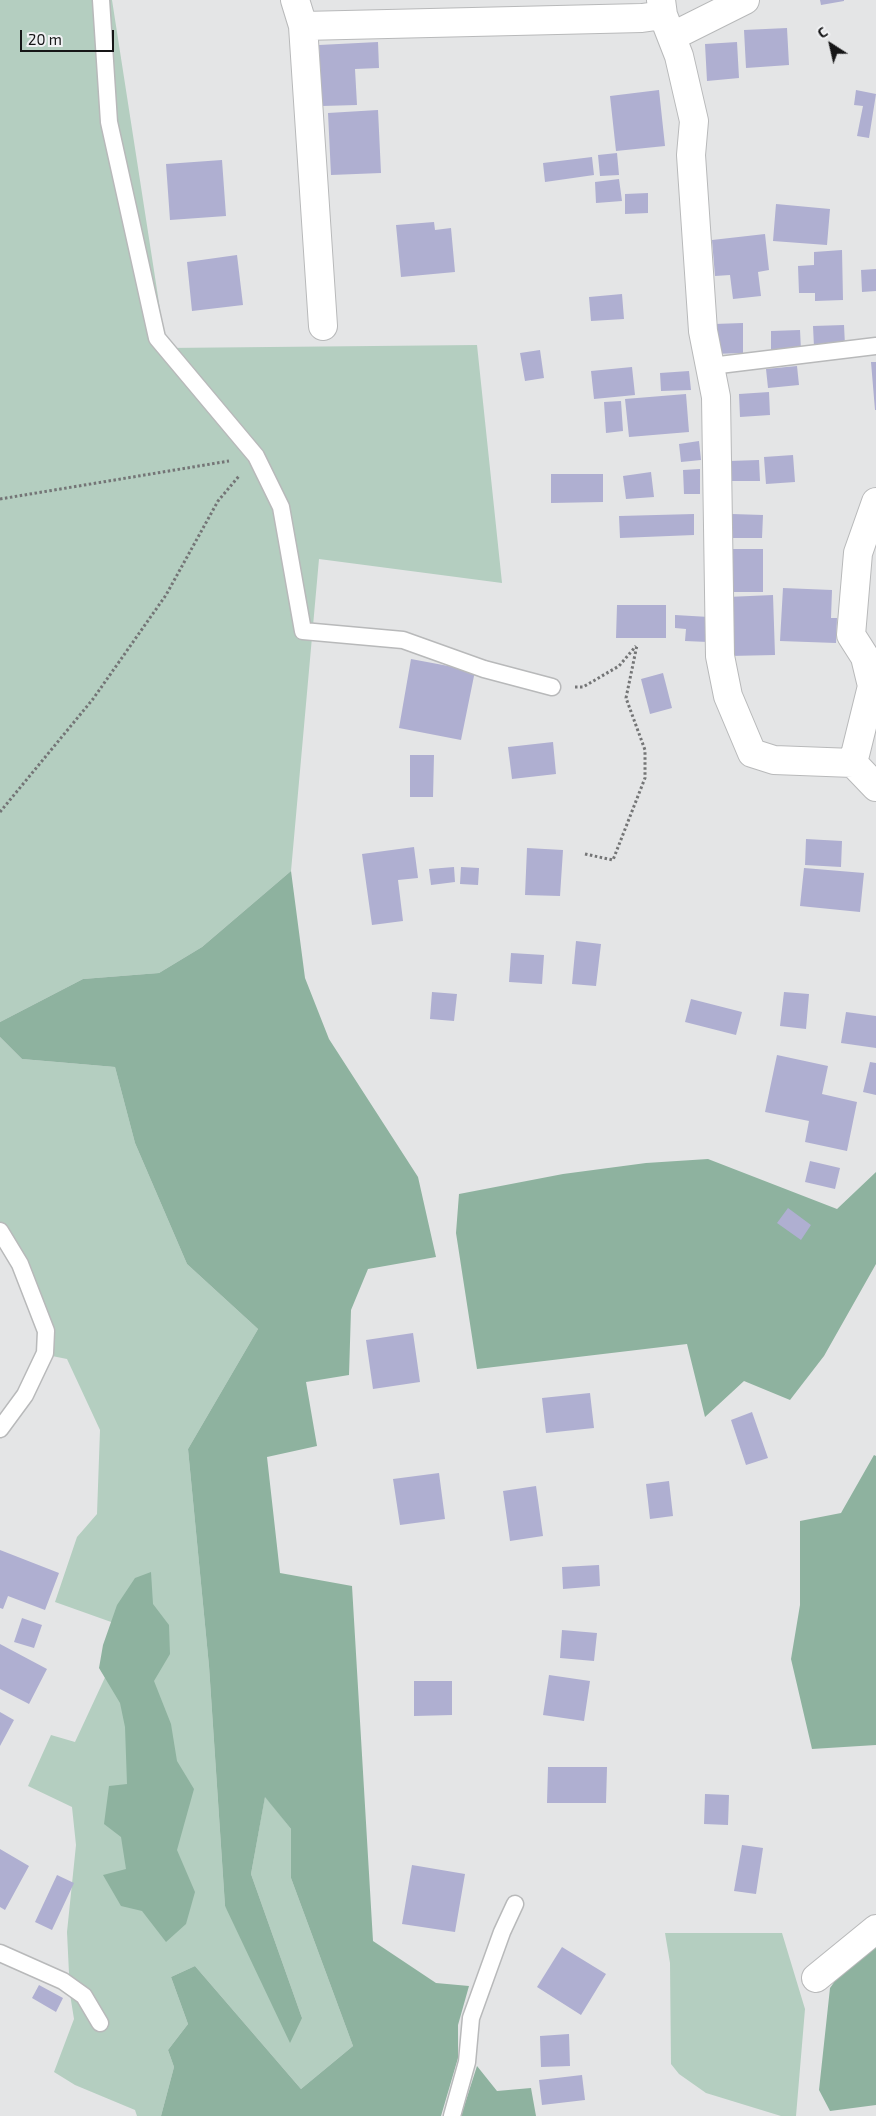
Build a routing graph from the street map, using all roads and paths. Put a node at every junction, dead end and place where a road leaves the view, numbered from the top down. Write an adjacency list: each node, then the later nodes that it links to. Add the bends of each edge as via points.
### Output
1 (101, 0): 9 (lane, via 109,122 157,338)
2 (295, 0): 5 (street)
3 (745, 0): 4 (street)
4 (666, 17): 5 (street); 8 (street, via 694,121 691,155 703,331)
5 (303, 26): 6 (street)
6 (323, 326)
7 (876, 346): 8 (lane)
8 (711, 366): 13 (street, via 716,396 720,656 728,696 752,753 774,760)
9 (256, 456): 10 (path); 12 (lane, via 281,507 303,631 403,640 484,669); 15 (path, via 218,501 166,595 93,699)
10 (0, 500)
11 (876, 502): 13 (street, via 858,553 850,635 865,657 872,686)
12 (552, 687): 16 (path, via 584,686 618,666 637,646 626,698 645,750 645,778 613,860)
13 (854, 763): 14 (street)
14 (876, 787)
15 (0, 812)
16 (585, 854)
17 (0, 1231): 18 (lane, via 20,1264 46,1331 45,1353 25,1395)
18 (0, 1429)
19 (515, 1904): 24 (lane, via 471,2018 467,2062)
20 (876, 1929): 22 (street)
21 (0, 1952): 23 (lane, via 63,1981 84,1996)
22 (816, 1978)
23 (100, 2023)
24 (452, 2116)

